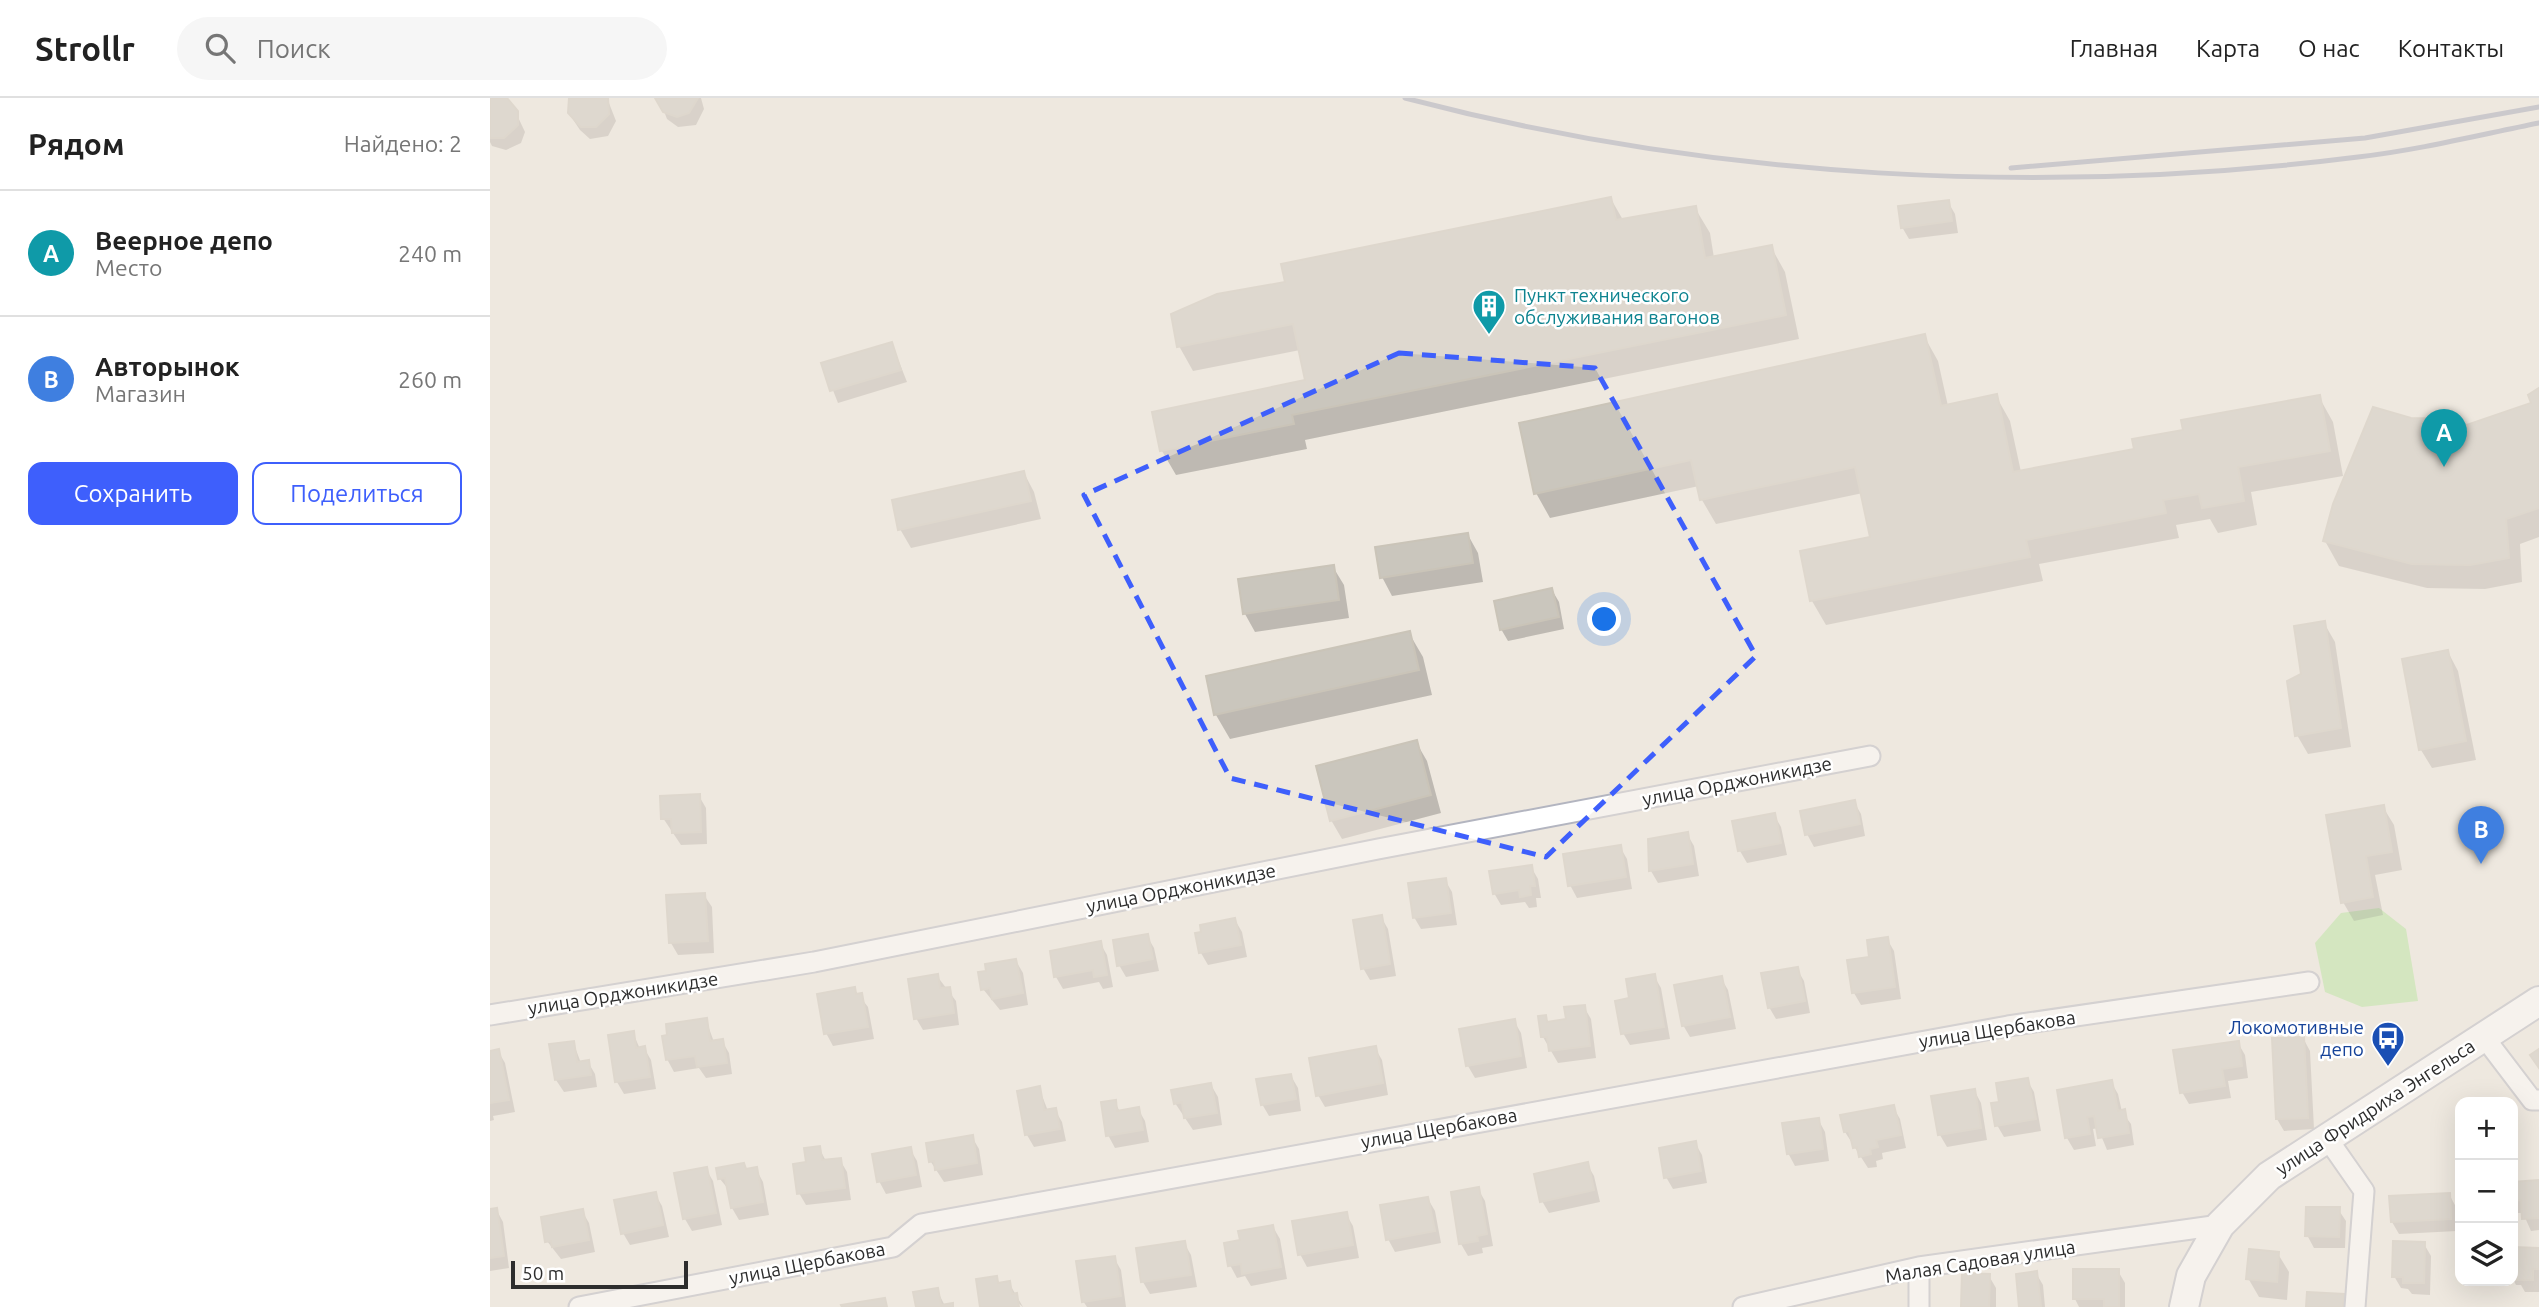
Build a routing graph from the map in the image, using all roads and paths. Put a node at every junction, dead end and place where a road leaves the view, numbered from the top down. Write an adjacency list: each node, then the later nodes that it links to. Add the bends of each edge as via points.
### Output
1 (1870, 756): 4 (street, улица Орджоникидзе, via 814,962)
2 (2309, 982): 10 (street, улица Щербакова, via 2008,1026 921,1224 893,1247)
3 (2539, 1001): 5 (main road, улица Фридриха Энгельса)
4 (490, 1015)
5 (2484, 1037): 6 (street); 7 (main road, улица Фридриха Энгельса)
6 (2537, 1104)
7 (2327, 1138): 8 (main road, улица Фридриха Энгельса, via 2269,1176); 14 (street, via 2364,1191)
8 (2220, 1225): 9 (street, Малая Садовая улица); 13 (main road, улица Фридриха Энгельса, via 2191,1276)
9 (1919, 1267): 11 (street, Малая Садовая улица); 12 (street)
10 (579, 1307)
11 (1743, 1307)
12 (1919, 1307)
13 (2184, 1307)
14 (2355, 1307)

